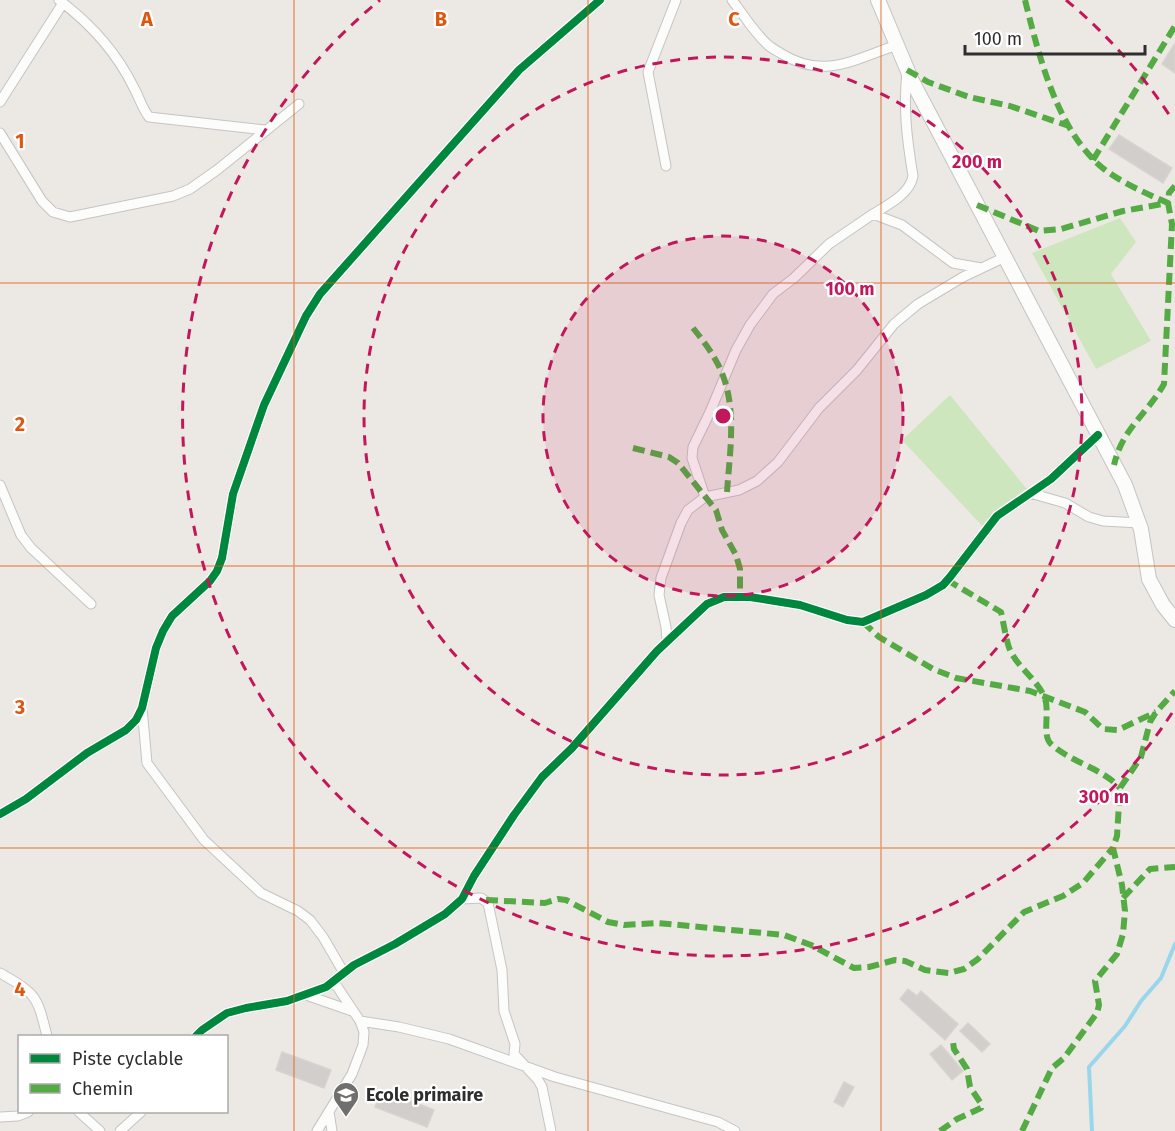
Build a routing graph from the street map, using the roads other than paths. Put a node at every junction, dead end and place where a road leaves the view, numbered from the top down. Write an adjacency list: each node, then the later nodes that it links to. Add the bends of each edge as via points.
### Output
1 (600, 0): 24 (street, via 519,70 320,294 264,405 233,494 217,571 172,616 163,631)
2 (676, 0): 12 (street, via 648,72)
3 (732, 0): 6 (street, via 767,45 808,66 823,68)
4 (878, 0): 6 (street)
5 (61, 2): 8 (street); 10 (street, via 110,48 149,117)
6 (897, 45): 7 (street)
7 (907, 70): 13 (street, via 905,122 914,176 896,199); 14 (street)
8 (0, 102)
9 (299, 104): 10 (street)
10 (265, 130): 11 (street, via 217,170 181,193 70,218 52,212 42,201)
11 (0, 133)
12 (666, 166)
13 (873, 214): 15 (street, via 902,225 953,263); 19 (street, via 829,244 773,294 750,325 693,447 692,458)
14 (1005, 257): 15 (street); 16 (street)
15 (982, 268): 19 (street, via 918,304 894,324 857,370 819,408 778,462 757,481 739,490)
16 (1098, 435): 18 (street, via 1051,479); 20 (street, via 1125,485)
17 (0, 485): 21 (street, via 21,535)
18 (1029, 493): 20 (street, via 1065,502 1103,521); 23 (street, via 997,516 943,585 863,622 800,605 724,597 707,604)
19 (705, 497): 23 (street, via 688,510 664,568 659,595)
20 (1139, 523): 22 (street, via 1149,579)
21 (91, 604)
22 (1175, 620)
23 (667, 641): 26 (street, via 542,777)
24 (142, 708): 25 (street, via 126,730); 28 (street, via 147,763 204,840 261,892 310,920)
25 (0, 814)
26 (462, 899): 28 (street, via 445,914); 35 (street, via 481,898 488,903 514,1054)
27 (0, 973): 33 (street, via 35,998)
28 (344, 973): 29 (street)
29 (334, 982): 30 (street); 31 (street)
30 (306, 995): 31 (street); 34 (street, via 228,1014)
31 (352, 1012): 32 (street)
32 (360, 1021): 35 (street, via 449,1039); 36 (street, via 364,1032 358,1061)
33 (47, 1035)
34 (197, 1035)
35 (527, 1067): 45 (street, via 542,1087); 46 (street, via 718,1122)
36 (329, 1112): 43 (street); 44 (street)
37 (26, 1113): 40 (street)
38 (80, 1113): 41 (street)
39 (140, 1113): 42 (street)
40 (0, 1117)
41 (100, 1131)
42 (120, 1131)
43 (317, 1131)
44 (332, 1131)
45 (551, 1131)
46 (735, 1131)

